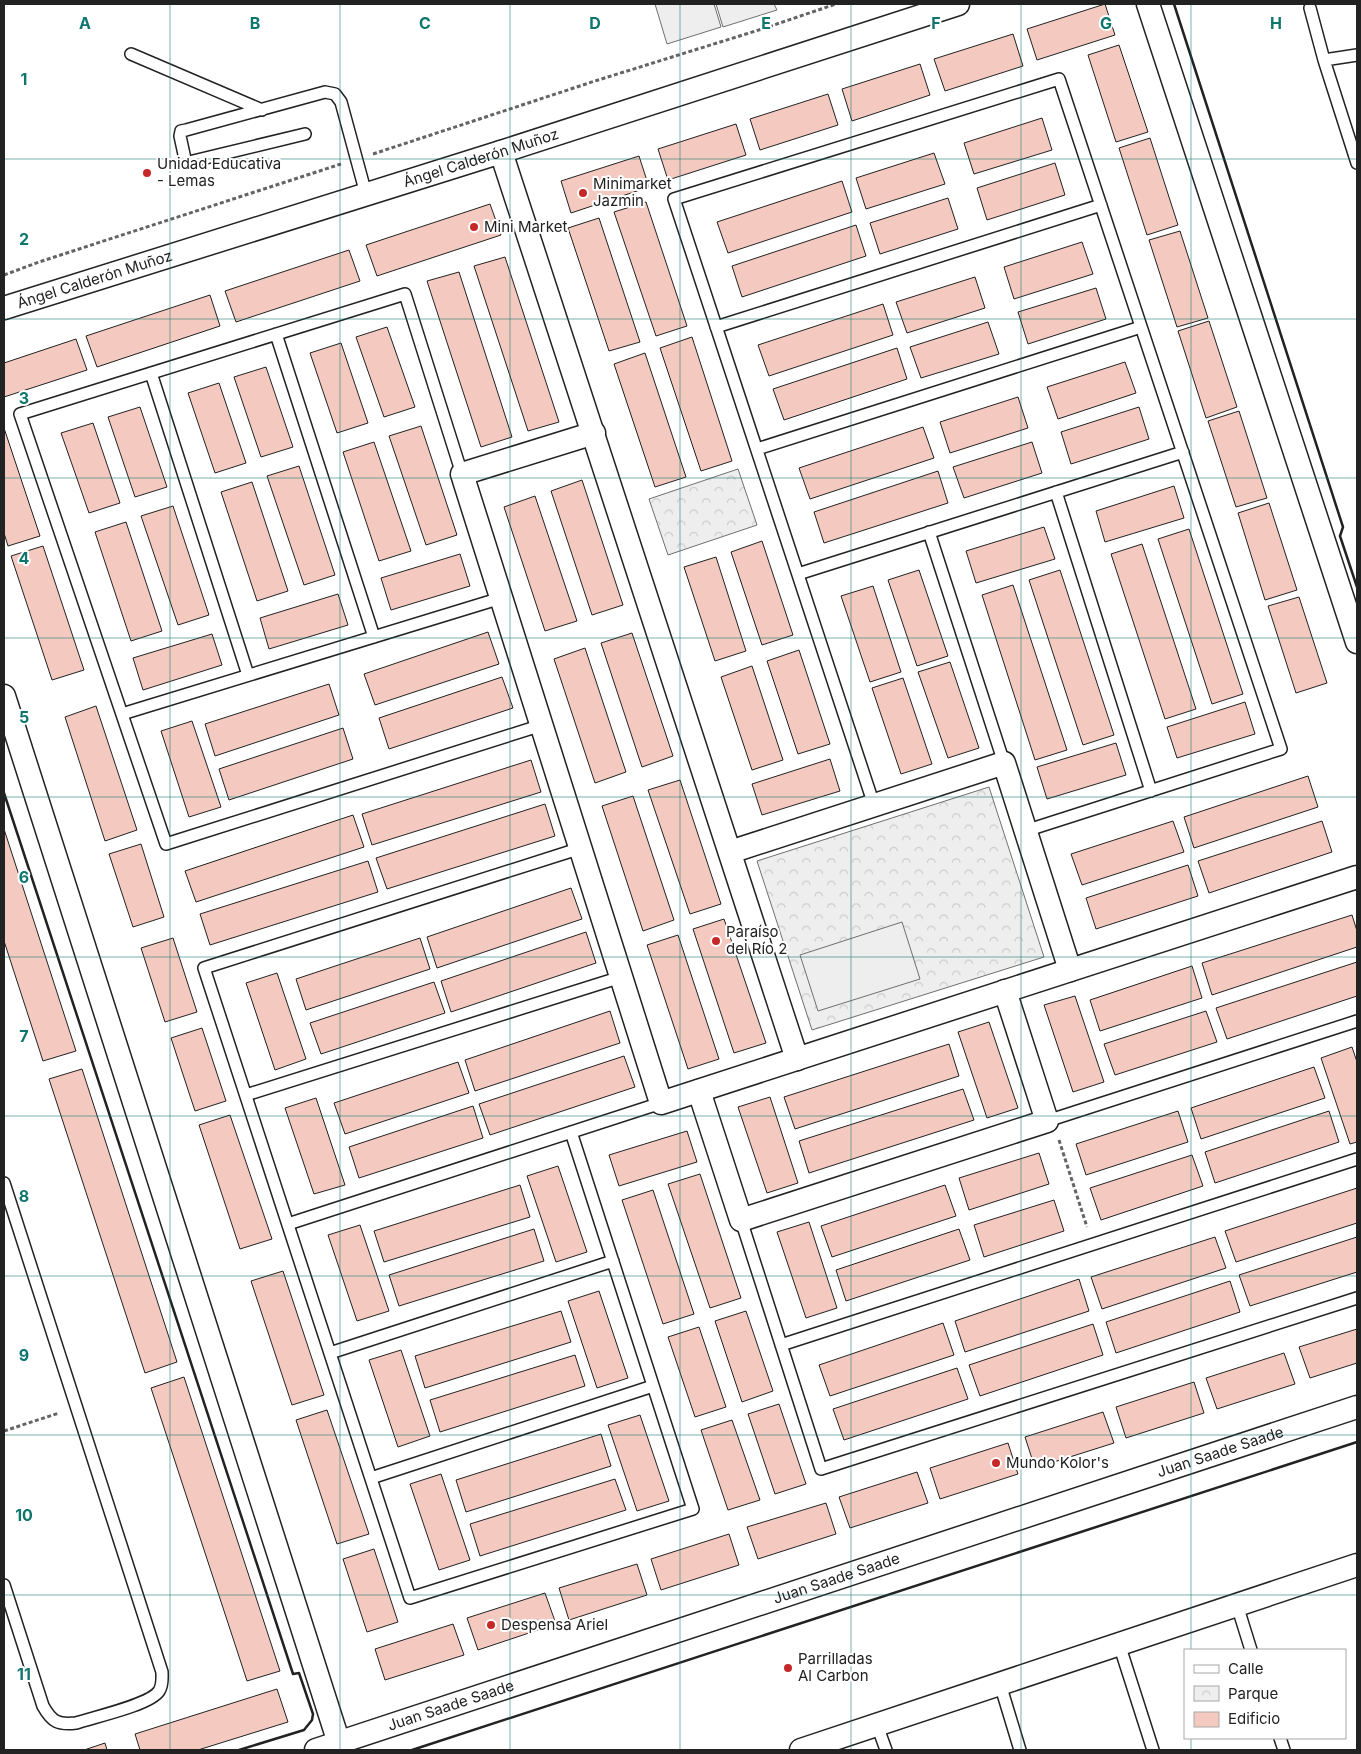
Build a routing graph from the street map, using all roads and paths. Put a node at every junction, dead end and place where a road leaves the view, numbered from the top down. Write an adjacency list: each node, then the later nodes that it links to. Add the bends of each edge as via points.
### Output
1 (836, 4): 11 (path)
2 (958, 4): 10 (street, Ángel Calderón Muñoz)
3 (1148, 4): 30 (street)
4 (1310, 8): 7 (lane)
5 (132, 54): 8 (lane)
6 (1357, 54): 7 (lane)
7 (1324, 60): 12 (lane)
8 (262, 110): 9 (lane, via 181,132 185,159 195,162); 11 (lane, via 325,92 335,94 341,102)
9 (305, 134)
10 (501, 152): 13 (street, Ángel Calderón Muñoz); 21 (street)
11 (357, 159): 13 (lane); 15 (path)
12 (1357, 163)
13 (366, 194): 16 (street, Ángel Calderón Muñoz)
14 (1101, 205): 17 (lane); 17 (lane, via 1059,79 693,194 674,200); 18 (lane)
15 (4, 275)
16 (4, 308)
17 (716, 326): 22 (lane)
18 (1141, 327): 22 (lane); 23 (lane)
19 (276, 334): 20 (lane); 24 (lane, via 405,294); 29 (lane)
20 (151, 373): 31 (lane); 33 (lane, via 20,414)
21 (594, 434): 24 (street); 40 (street)
22 (757, 449): 27 (lane)
23 (1183, 452): 25 (lane); 36 (lane, via 1281,749)
24 (462, 474): 28 (street)
25 (1056, 492): 26 (lane); 36 (lane)
26 (929, 532): 27 (lane); 35 (lane)
27 (798, 574): 37 (lane)
28 (501, 598): 29 (lane); 34 (street)
29 (374, 637): 31 (lane)
30 (1357, 642)
31 (248, 675): 33 (lane)
32 (4, 696): 73 (street)
33 (122, 714): 34 (lane, via 166,844)
34 (542, 725): 39 (street)
35 (1004, 763): 37 (street); 38 (street)
36 (1151, 791): 38 (lane)
37 (874, 805): 40 (street)
38 (1025, 831): 42 (street)
39 (581, 848): 43 (street); 48 (lane, via 204,968)
40 (730, 852): 46 (street)
41 (1357, 877): 42 (street)
42 (1070, 970): 44 (street)
43 (621, 977): 48 (lane); 49 (street)
44 (1005, 991): 46 (street); 50 (street)
45 (1357, 1021): 50 (lane)
46 (797, 1059): 47 (street)
47 (699, 1091): 49 (street); 54 (street)
48 (246, 1095): 55 (lane)
49 (661, 1103): 51 (lane)
50 (1050, 1120): 54 (street); 56 (path)
51 (571, 1132): 55 (lane); 57 (lane)
52 (1357, 1158): 56 (lane)
53 (4, 1183): 63 (lane)
54 (741, 1220): 59 (lane)
55 (288, 1224): 60 (lane)
56 (1093, 1244): 59 (lane)
57 (613, 1261): 60 (lane); 61 (lane)
58 (1357, 1298): 59 (lane, via 821,1469)
59 (781, 1345)
60 (330, 1353): 65 (lane)
61 (653, 1386): 65 (lane); 65 (lane, via 693,1509 410,1598)
62 (1357, 1407): 73 (street, Juan Saade Saade)
63 (76, 1408): 64 (path); 67 (lane, via 162,1672 160,1690 148,1700 76,1723 56,1722 43,1706)
64 (4, 1432)
65 (371, 1478)
66 (1357, 1565): 68 (street)
67 (4, 1585)
68 (1237, 1605): 69 (street); 70 (lane)
69 (1119, 1644): 71 (street); 78 (lane)
70 (1252, 1649)
71 (1000, 1684): 72 (street); 77 (lane)
72 (877, 1725): 75 (street); 76 (lane)
73 (339, 1743): 74 (street, Juan Saade Saade)
74 (316, 1750)
75 (801, 1750)
76 (886, 1750)
77 (1020, 1750)
78 (1154, 1750)

